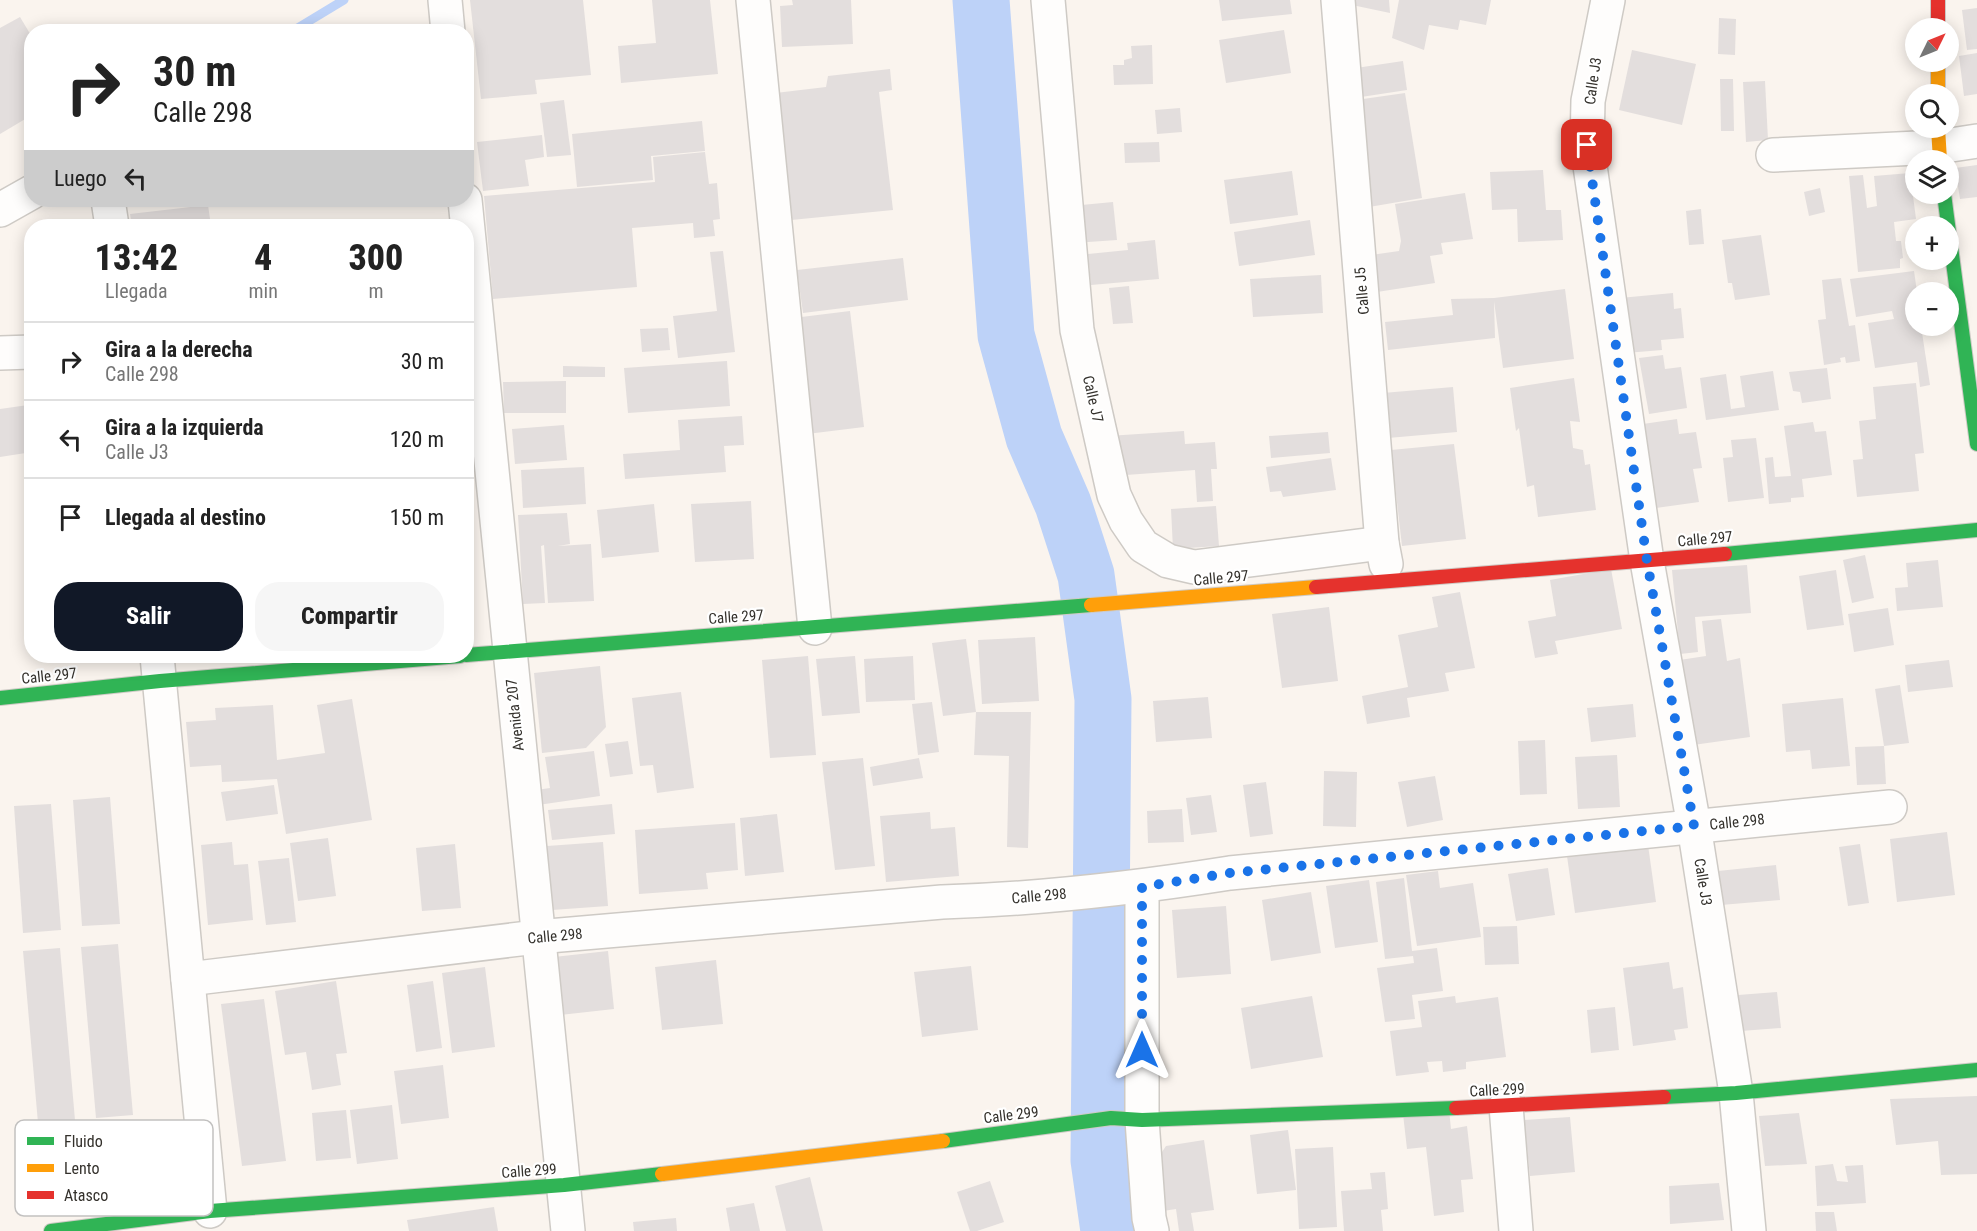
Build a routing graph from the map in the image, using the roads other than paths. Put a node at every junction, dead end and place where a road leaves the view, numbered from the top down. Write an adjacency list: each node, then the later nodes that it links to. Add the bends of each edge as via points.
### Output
1 (445, 0): 8 (street)
2 (753, 0): 23 (street)
3 (1048, 0): 20 (street, Calle J7, via 1077,330 1114,495 1126,521 1143,546 1168,561 1194,567)
4 (1338, 0): 20 (street, Calle J5)
5 (1608, 0): 21 (street, Calle J3, via 1588,101 1587,145)
6 (1938, 0): 7 (street)
7 (1938, 18)
8 (447, 24)
9 (1977, 141): 10 (street)
10 (1939, 145): 11 (street)
11 (1773, 155)
12 (24, 196): 14 (street)
13 (1945, 204): 18 (street)
14 (0, 210)
15 (474, 292): 24 (street, Avenida 207)
16 (24, 352): 17 (street)
17 (0, 353)
18 (1977, 444)
19 (1977, 531): 21 (street, Calle 297)
20 (1382, 543): 22 (street, Calle J5)
21 (1647, 561): 22 (street, Calle 297); 30 (street, Calle J3)
22 (1390, 581): 23 (street, Calle 297)
23 (815, 628): 24 (street, Calle 297)
24 (509, 651): 25 (street, Calle 297); 32 (street, Avenida 207)
25 (474, 654)
26 (284, 663): 27 (street, Calle 297)
27 (159, 668): 28 (street, Calle 297); 33 (street)
28 (0, 698)
29 (1890, 807): 30 (street, Calle 298)
30 (1694, 826): 31 (street, Calle 298, via 1230,873); 35 (street, Calle J3)
31 (1140, 887): 32 (street, Calle 298); 37 (street)
32 (537, 937): 33 (street, Calle 298); 39 (street, Avenida 207)
33 (188, 980): 38 (street)
34 (1977, 1070): 35 (street, Calle 299)
35 (1736, 1093): 36 (street, Calle 299); 46 (street, Calle J3)
36 (1506, 1106): 37 (street, Calle 299); 45 (street)
37 (1126, 1119): 39 (street, Calle 299); 44 (street)
38 (201, 1120)
39 (564, 1185): 40 (street, Calle 299); 43 (street, Avenida 207)
40 (213, 1211)
41 (170, 1216): 42 (street, Calle 299)
42 (51, 1231)
43 (568, 1231)
44 (1152, 1231)
45 (1516, 1231)
46 (1749, 1231)

